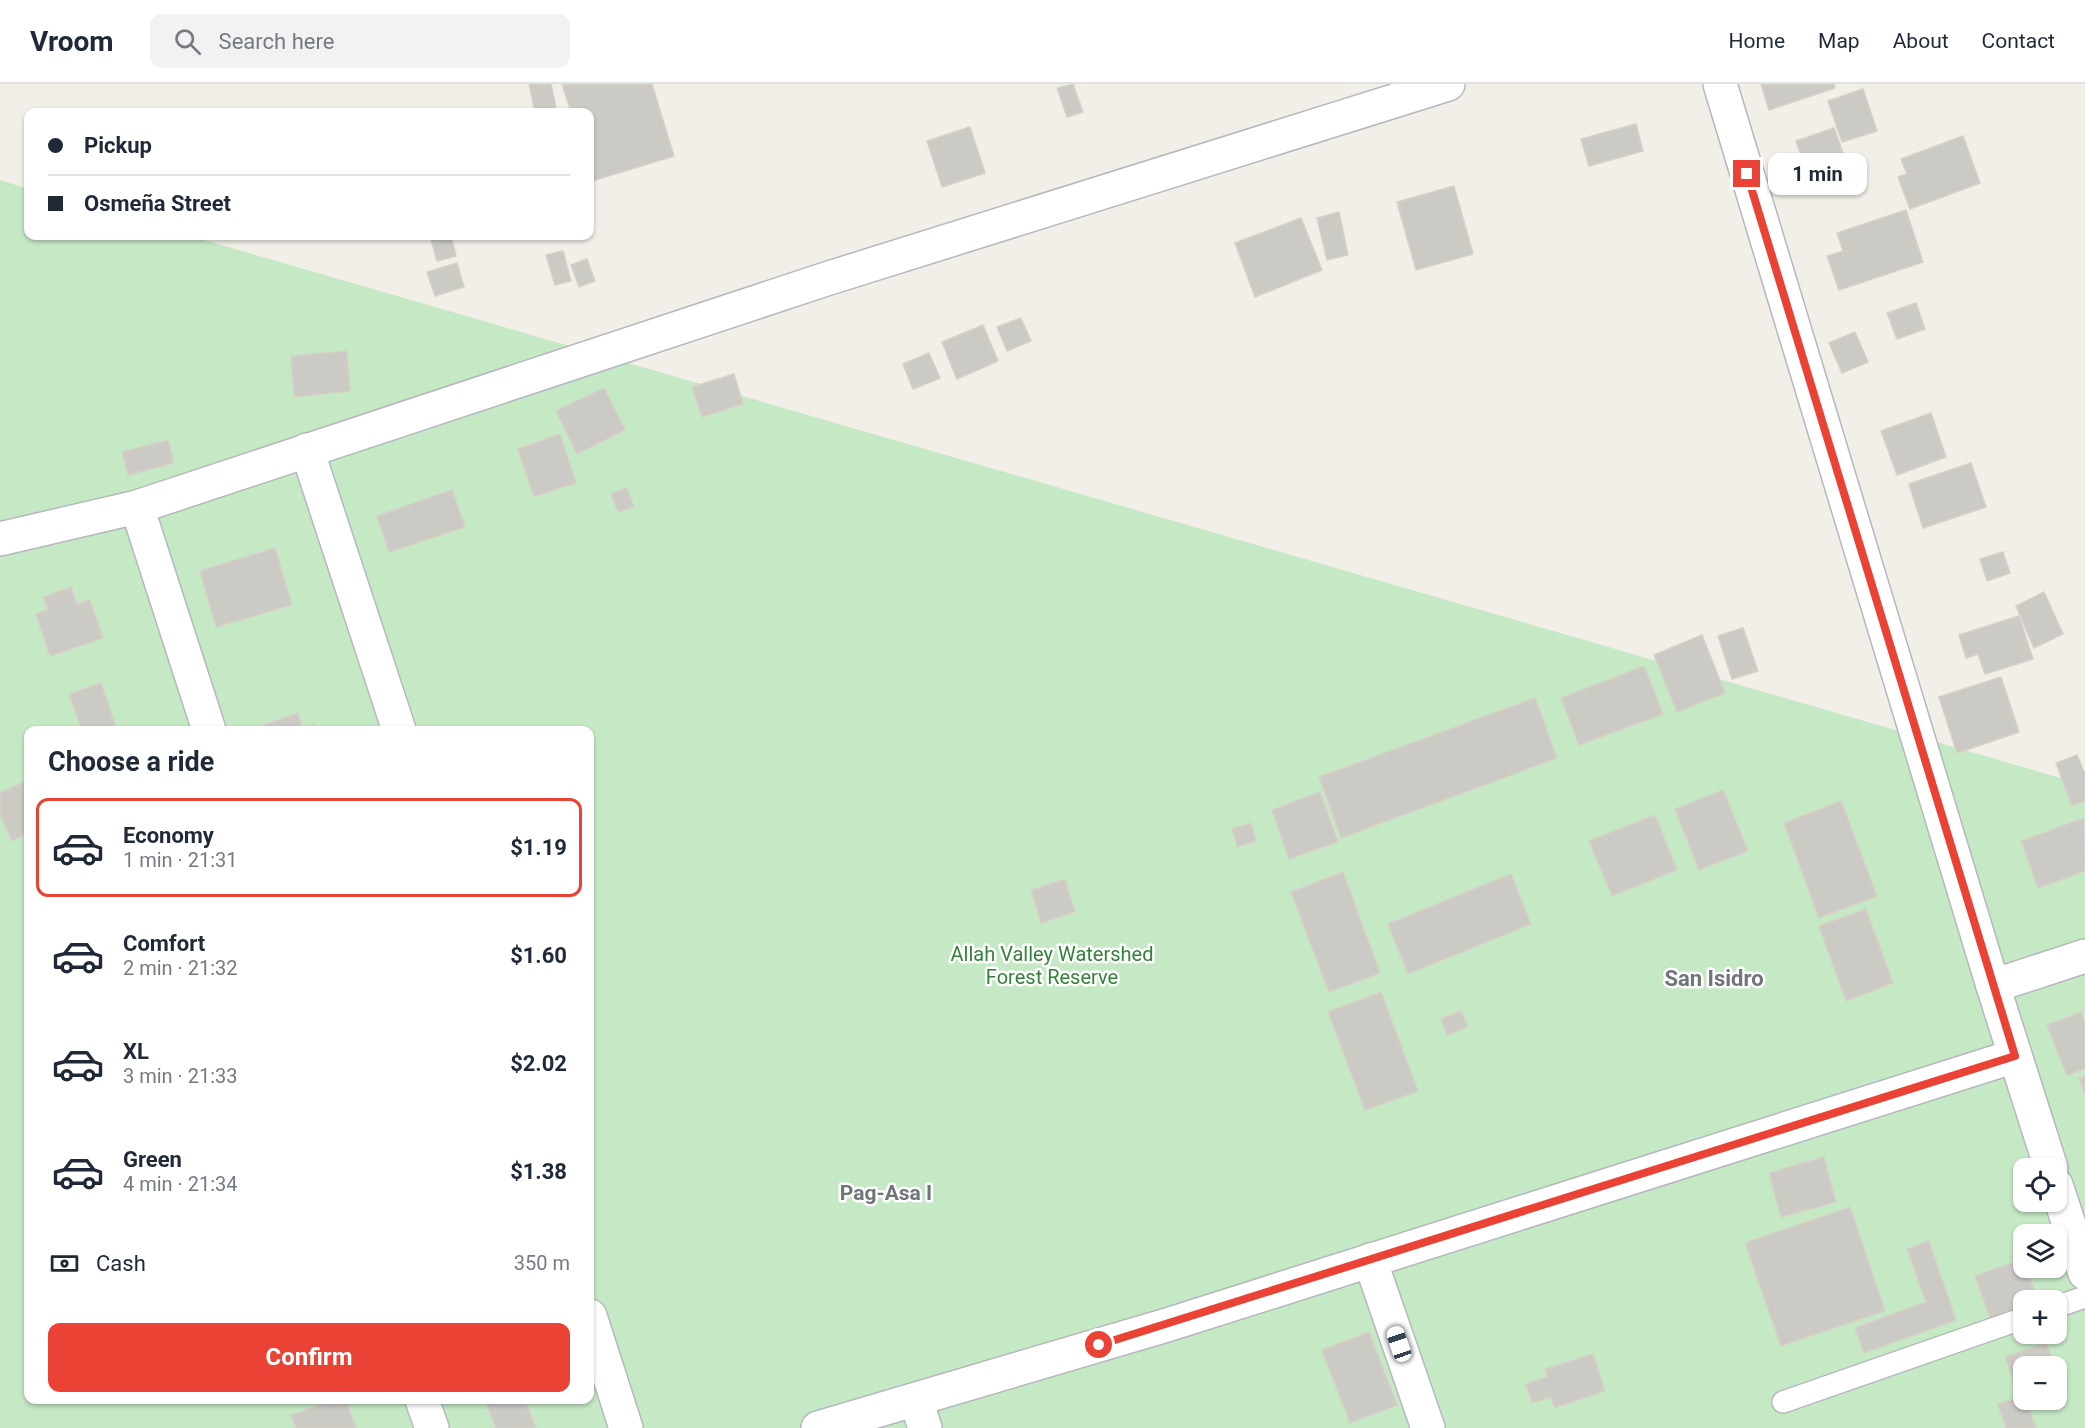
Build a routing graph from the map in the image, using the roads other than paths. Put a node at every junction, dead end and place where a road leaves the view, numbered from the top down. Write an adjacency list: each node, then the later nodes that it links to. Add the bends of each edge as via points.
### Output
1 (1448, 84): 3 (street, via 826,279)
2 (1720, 84): 9 (street)
3 (307, 450): 4 (street); 7 (street)
4 (137, 507): 5 (street); 6 (street)
5 (0, 539)
6 (207, 726)
7 (398, 726)
8 (2085, 956): 9 (street)
9 (1993, 986): 10 (street)
10 (2015, 1056): 11 (street); 13 (street)
11 (2048, 1158)
12 (2065, 1212): 14 (street)
13 (1370, 1260): 21 (street); 25 (street)
14 (2085, 1273)
15 (2085, 1297): 16 (lane)
16 (2067, 1303)
17 (2013, 1322): 19 (lane)
18 (594, 1328): 23 (street)
19 (1783, 1402)
20 (423, 1404): 22 (street)
21 (921, 1414): 24 (street)
22 (432, 1428)
23 (626, 1428)
24 (818, 1428)
25 (1428, 1428)

